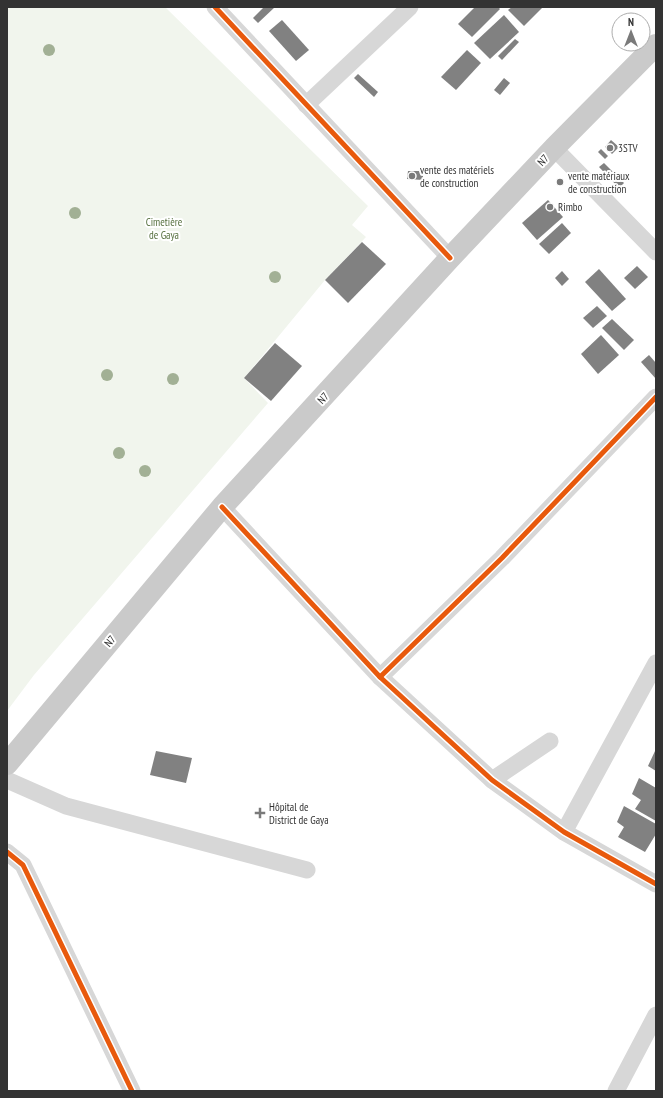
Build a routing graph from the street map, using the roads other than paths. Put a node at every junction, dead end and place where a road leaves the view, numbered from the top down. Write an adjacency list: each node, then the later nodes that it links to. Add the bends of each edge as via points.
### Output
1 (215, 7): 4 (street)
2 (409, 7): 4 (street)
3 (656, 46): 5 (main road, N7)
4 (306, 105): 7 (street)
5 (554, 148): 6 (street); 7 (main road, N7)
6 (656, 252)
7 (450, 258): 9 (main road, N7)
8 (656, 397): 11 (street, via 502,558)
9 (222, 507): 11 (street); 13 (main road, N7)
10 (656, 663): 16 (street)
11 (380, 677): 15 (street)
12 (550, 741): 15 (street)
13 (7, 764)
14 (7, 780): 18 (street, via 66,806)
15 (492, 780): 16 (street)
16 (564, 832): 19 (street)
17 (7, 852): 21 (street, via 23,865)
18 (307, 870)
19 (656, 884)
20 (656, 1015): 22 (street)
21 (132, 1091)
22 (616, 1091)

